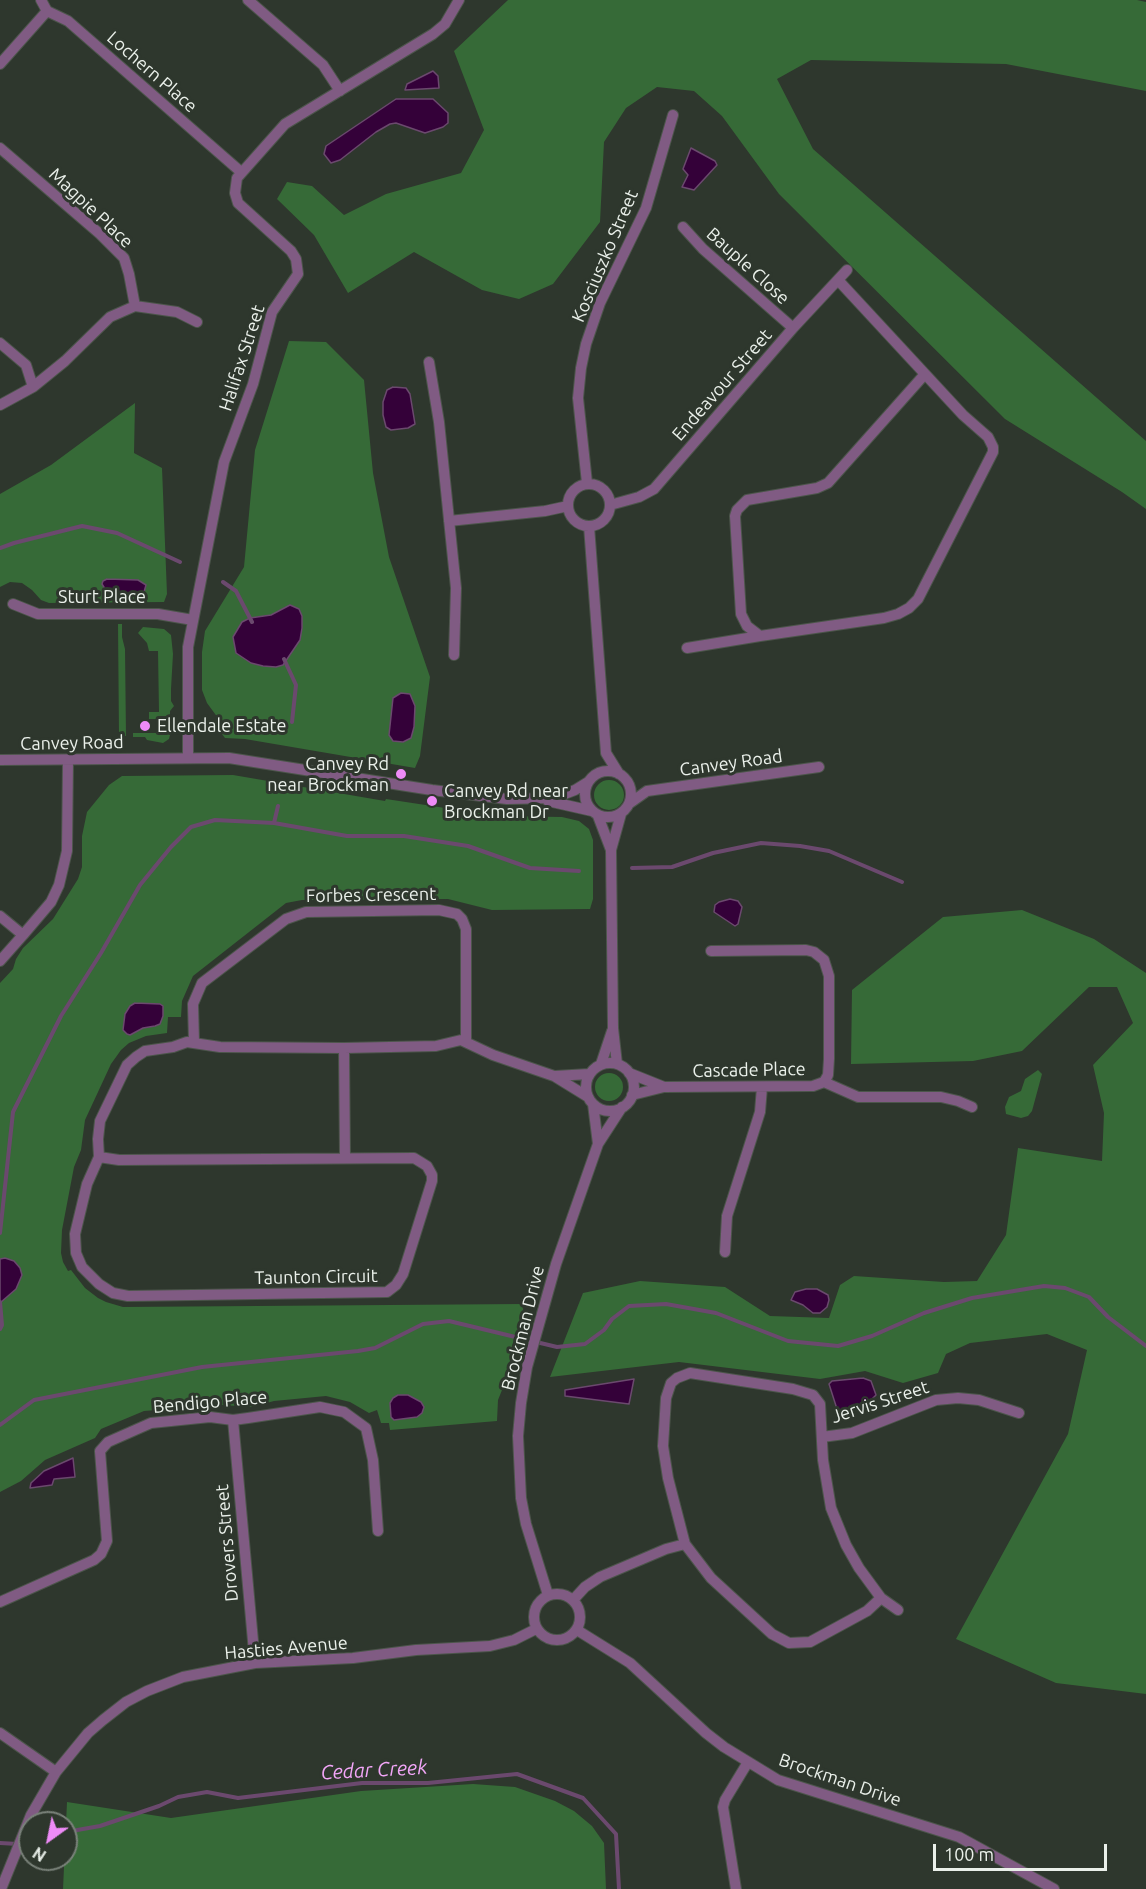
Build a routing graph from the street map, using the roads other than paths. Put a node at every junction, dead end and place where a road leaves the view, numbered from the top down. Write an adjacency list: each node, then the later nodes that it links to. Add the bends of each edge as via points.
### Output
1 (41, 0): 4 (street)
2 (248, 0): 6 (street, via 323,65)
3 (458, 0): 6 (street, via 445,24 433,34)
4 (47, 11): 5 (street); 9 (street, Lochern Place, via 68,21)
5 (0, 64)
6 (340, 91): 9 (street, via 285,124)
7 (673, 115): 21 (street, Kosciuszko Street, via 646,208 600,303 580,368 578,398)
8 (0, 148): 13 (street, Magpie Place, via 124,258)
9 (241, 172): 27 (street, Halifax Street, via 235,185 238,203 291,251 298,274 275,306 253,384 227,450)
10 (683, 227): 15 (street, Bauple Close)
11 (847, 270): 12 (street, Endeavour Street)
12 (838, 280): 15 (street, Endeavour Street); 18 (street)
13 (135, 306): 14 (street, via 177,312); 19 (street, via 110,317)
14 (197, 322)
15 (793, 328): 22 (street, Endeavour Street, via 654,489)
16 (0, 342): 19 (street, via 27,365)
17 (429, 362): 24 (street, via 440,422)
18 (925, 374): 28 (street, via 828,483 747,500 737,510 741,614 747,626); 28 (street, via 988,437 993,447 918,598 891,617)
19 (33, 387): 20 (street)
20 (0, 405)
21 (587, 483): 22 (street, via 605,491); 23 (street, via 575,488)
22 (610, 505): 25 (street, via 605,518)
23 (567, 506): 24 (street); 25 (street, via 578,523)
24 (449, 521): 30 (street, via 456,588)
25 (589, 526): 31 (street)
26 (13, 604): 27 (street, Sturt Place, via 38,614 158,614)
27 (193, 620): 32 (street, Halifax Street, via 188,657)
28 (760, 636): 29 (street)
29 (687, 648)
30 (454, 655)
31 (606, 753): 36 (street); 37 (street)
32 (188, 758): 34 (street, Canvey Road); 39 (street, Canvey Road, via 240,759 492,798)
33 (0, 760): 34 (street, Canvey Road)
34 (68, 760): 45 (street, via 64,869 51,902)
35 (819, 767): 38 (street, Canvey Road)
36 (623, 777): 37 (street, via 606,771); 38 (street); 40 (street, via 632,794)
37 (592, 778): 39 (street, Canvey Road, via 561,796); 41 (street, via 585,797)
38 (647, 791): 40 (street, Canvey Road)
39 (538, 800): 41 (street, Canvey Road)
40 (630, 803): 42 (street)
41 (595, 813): 42 (street, via 606,818); 43 (street)
42 (621, 814): 43 (street)
43 (611, 850): 48 (street)
44 (0, 915): 45 (street)
45 (23, 935): 47 (street)
46 (711, 951): 57 (street, via 806,950 824,960 829,976 829,1059)
47 (0, 961)
48 (613, 1028): 52 (street); 53 (street)
49 (466, 1041): 50 (street, Forbes Crescent, via 466,929 462,918 439,910 306,912 286,918 202,983 193,1004); 51 (street, Taunton Circuit, via 436,1046); 56 (street, via 493,1055)
50 (194, 1042): 51 (street, Taunton Circuit, via 216,1047); 65 (street, Taunton Circuit, via 149,1050 127,1065 100,1121)
51 (344, 1048): 66 (street)
52 (602, 1064): 53 (street); 55 (street)
53 (617, 1064): 54 (street)
54 (629, 1073): 58 (street, Cascade Place); 60 (street, via 633,1080)
55 (589, 1074): 56 (street); 61 (street, via 586,1089)
56 (554, 1076): 61 (street)
57 (824, 1082): 59 (street, Cascade Place, via 813,1086); 63 (street, Cascade Place, via 858,1097 941,1097)
58 (664, 1087): 59 (street, Cascade Place); 60 (street, Cascade Place)
59 (762, 1087): 67 (street, via 760,1112 727,1216)
60 (632, 1095): 62 (street)
61 (590, 1100): 62 (street, via 607,1110); 64 (street, Brockman Drive)
62 (622, 1107): 64 (street, Brockman Drive)
63 (972, 1107)
64 (598, 1144): 73 (street, Brockman Drive, via 556,1264 527,1366 521,1403 521,1498)
65 (99, 1157): 66 (street, Taunton Circuit); 66 (street, Taunton Circuit, via 88,1179 75,1243 82,1267 108,1290 128,1296 383,1293 396,1286 403,1274 432,1175 427,1166 414,1158)
66 (345, 1158)
67 (725, 1252)
68 (1019, 1413): 70 (street, Jervis Street, via 980,1400 936,1400 852,1433)
69 (233, 1419): 71 (street, Bendigo Place, via 320,1407 344,1412 359,1421 366,1428 373,1460); 76 (street, Bendigo Place, via 210,1417 151,1423 102,1446 105,1549 94,1560); 80 (street, Drovers Street)
70 (822, 1437): 72 (street, via 820,1404 813,1395 690,1373 677,1378 666,1398 663,1446); 74 (street, via 831,1508 846,1545)
71 (378, 1531)
72 (685, 1544): 74 (street, via 711,1578 771,1634 789,1643 810,1642 867,1611); 75 (street, via 600,1577)
73 (548, 1595): 75 (street, via 561,1594); 78 (street, via 537,1606)
74 (881, 1598): 77 (street)
75 (573, 1600): 79 (street, via 580,1614)
76 (0, 1602)
77 (898, 1610)
78 (537, 1629): 79 (street, via 556,1641); 80 (street, Hasties Avenue, via 490,1646)
79 (577, 1630): 82 (street, Brockman Drive, via 630,1663 706,1733)
80 (255, 1664): 83 (street, Hasties Avenue, via 183,1677 126,1702 95,1726)
81 (0, 1733): 83 (street)
82 (748, 1762): 85 (street, via 723,1807); 86 (street, Brockman Drive, via 791,1785 959,1837)
83 (56, 1772): 84 (street, Hasties Avenue, via 31,1815)
84 (1, 1889)
85 (736, 1889)
86 (1054, 1889)

